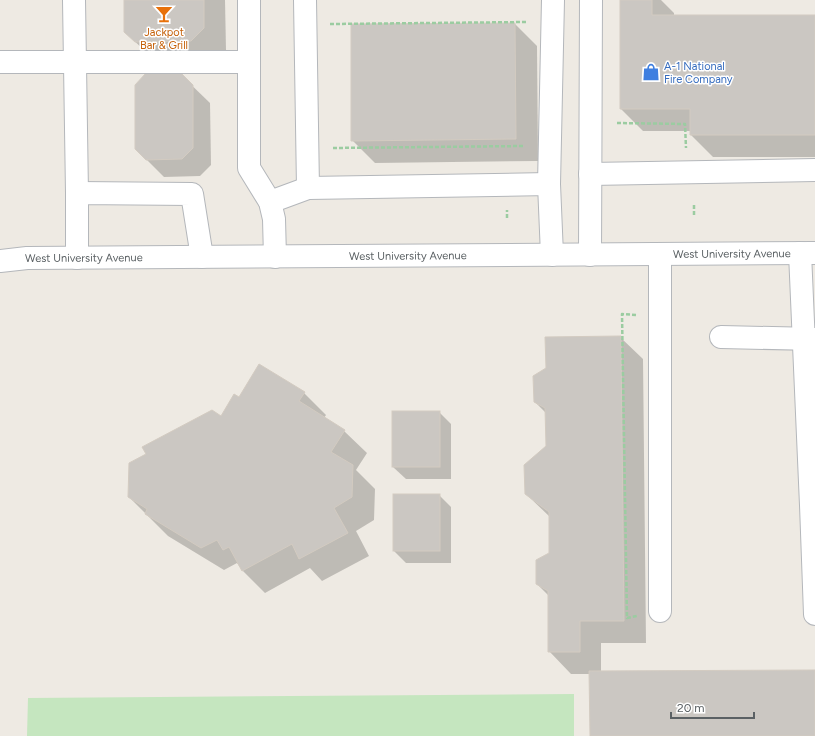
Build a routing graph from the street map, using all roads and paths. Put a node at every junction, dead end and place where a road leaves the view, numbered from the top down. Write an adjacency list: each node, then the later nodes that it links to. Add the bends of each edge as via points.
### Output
1 (74, 0): 9 (street)
2 (249, 0): 10 (street)
3 (305, 0): 13 (street)
4 (553, 0): 17 (street)
5 (591, 0): 16 (street)
6 (534, 22): 7 (path)
7 (328, 24)
8 (0, 62): 9 (street)
9 (75, 62): 10 (street); 19 (street)
10 (249, 62): 20 (street, via 249,168)
11 (614, 123): 14 (path, via 685,124 686,148)
12 (527, 146): 13 (path)
13 (307, 148): 18 (street)
14 (693, 148)
15 (815, 170): 16 (street)
16 (590, 174): 26 (street)
17 (549, 184): 18 (street); 25 (street)
18 (308, 188): 20 (street)
19 (77, 193): 28 (street, via 192,194); 29 (street)
20 (270, 202): 27 (street, via 274,219)
21 (694, 205): 22 (path)
22 (694, 217)
23 (808, 253): 24 (street, West University Avenue); 33 (street)
24 (660, 254): 26 (street, West University Avenue); 31 (street)
25 (552, 255): 26 (street, West University Avenue); 27 (street, West University Avenue)
26 (590, 255)
27 (275, 256): 28 (street, West University Avenue)
28 (202, 257): 29 (street, West University Avenue)
29 (77, 258): 30 (street, West University Avenue)
30 (0, 261)
31 (660, 315): 35 (street); 35 (path, via 622,314 627,618)
32 (721, 337): 33 (street)
33 (809, 339): 34 (street)
34 (813, 505): 36 (street)
35 (660, 610)
36 (815, 614)

